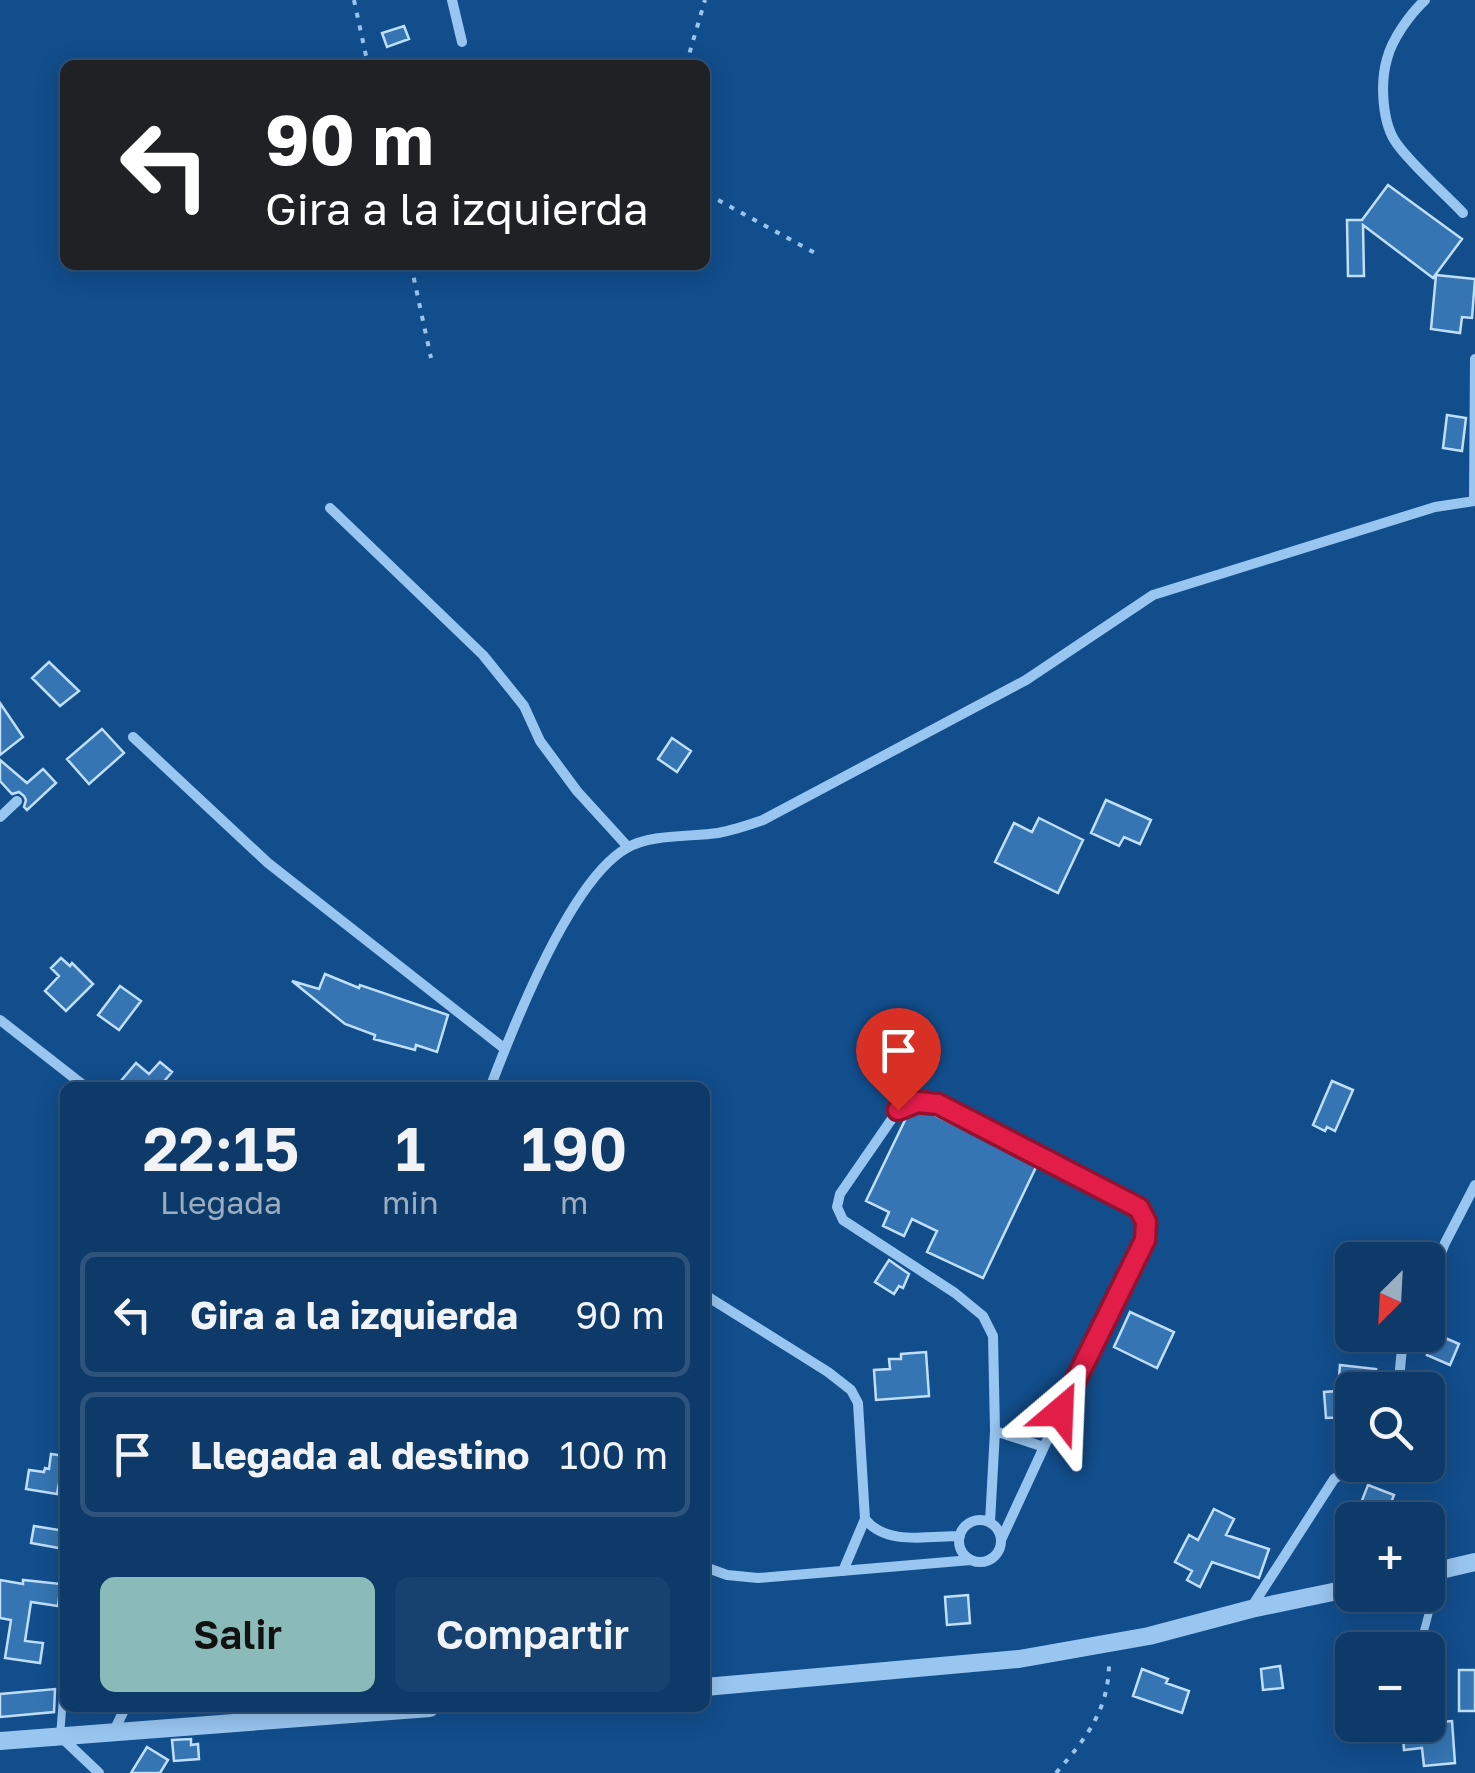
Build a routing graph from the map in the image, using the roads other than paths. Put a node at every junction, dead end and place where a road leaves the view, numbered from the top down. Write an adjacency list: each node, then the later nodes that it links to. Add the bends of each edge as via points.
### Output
1 (452, 0): 3 (street)
2 (1425, 0): 4 (street, via 1386,58 1386,124)
3 (462, 42)
4 (1463, 213)
5 (1475, 359): 6 (street)
6 (1475, 501): 11 (street, via 1153,596 1026,680 763,820)
7 (330, 508): 11 (street, via 483,655 568,778)
8 (132, 737): 13 (street, via 268,862)
9 (17, 801): 10 (street)
10 (0, 817)
11 (628, 847): 13 (street, via 600,868 559,933)
12 (0, 1020): 14 (street)
13 (505, 1050): 15 (street)
14 (79, 1082)
15 (492, 1082)
16 (1475, 1184): 17 (street)
17 (1445, 1243)
18 (710, 1298): 22 (street, via 851,1390 858,1403)
19 (995, 1431): 20 (street); 20 (street, via 993,1336 983,1316 843,1220 836,1207 898,1110 918,1102 938,1104 1139,1208 1146,1222 1145,1240); 23 (street)
20 (1044, 1447): 25 (street)
21 (1335, 1478): 32 (street)
22 (865, 1519): 24 (street, via 889,1536); 30 (street)
23 (990, 1522): 24 (street, via 975,1521); 25 (street)
24 (960, 1536): 26 (street, via 961,1550)
25 (1002, 1540): 26 (street, via 992,1558)
26 (972, 1560): 30 (street)
27 (1475, 1562): 29 (street)
28 (710, 1569): 30 (street, via 758,1578)
29 (1445, 1569)
30 (843, 1571)
31 (1335, 1592): 32 (street)
32 (1251, 1609): 33 (street, via 1150,1636 1020,1659)
33 (710, 1688)
34 (62, 1712): 38 (lane)
35 (123, 1712): 37 (street)
36 (375, 1712): 37 (street)
37 (114, 1731): 38 (street)
38 (60, 1736): 39 (street); 40 (street)
39 (0, 1741)
40 (99, 1773)

